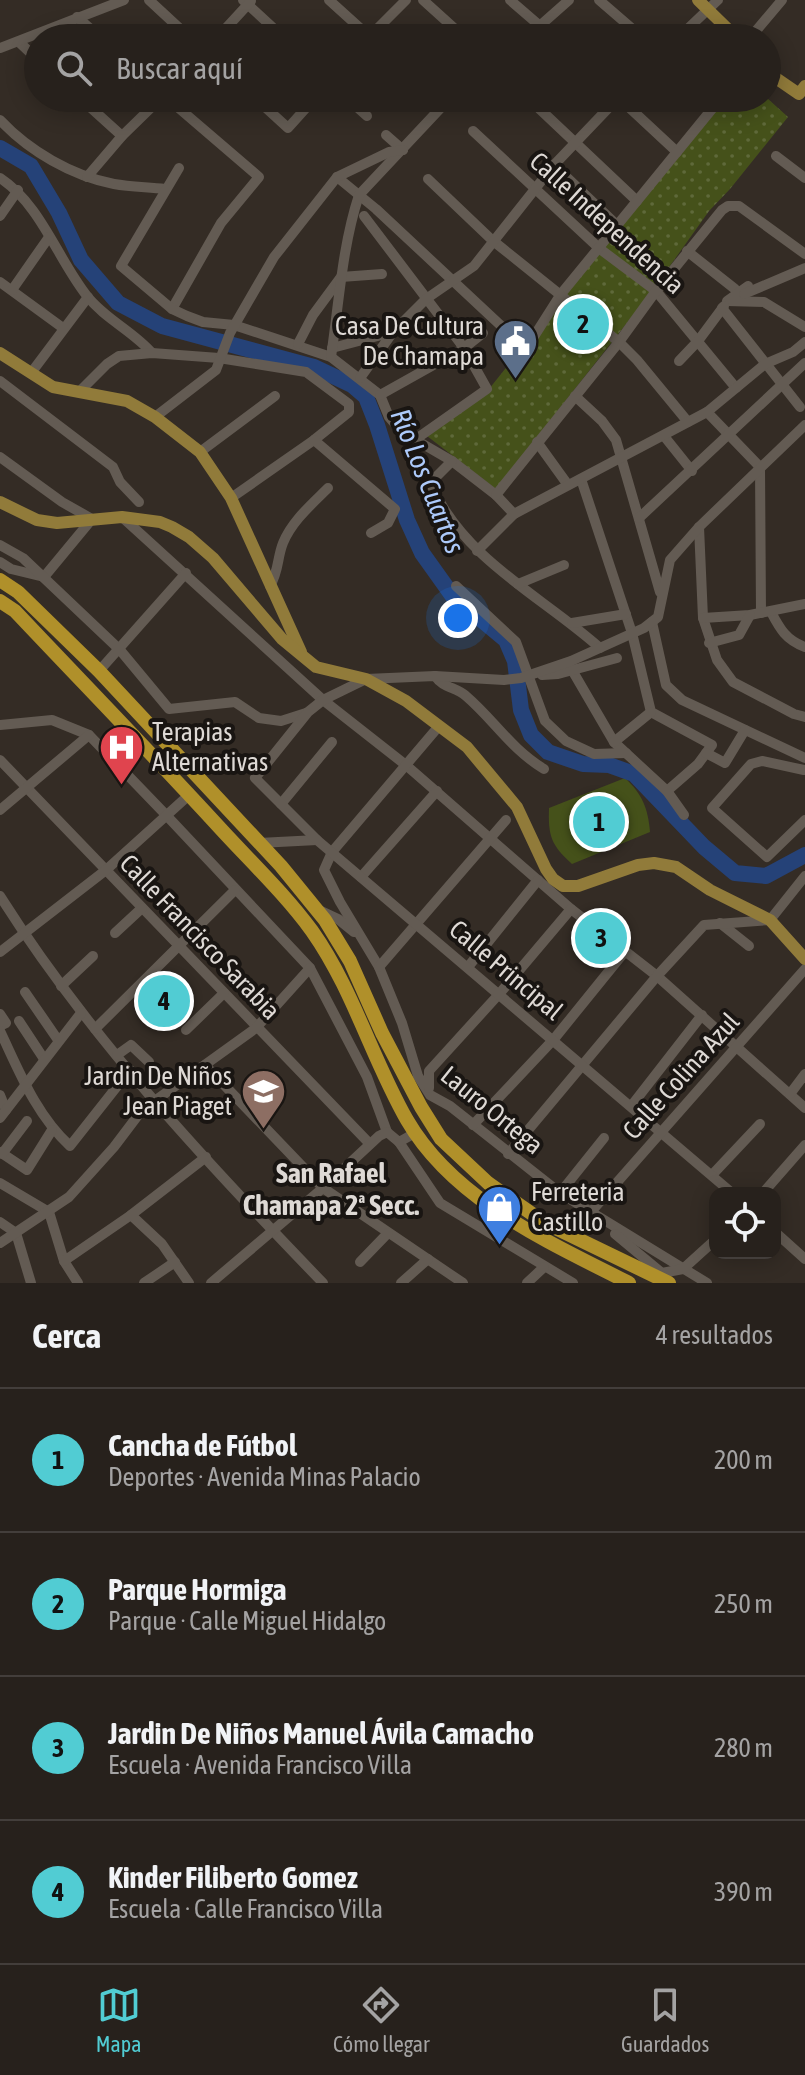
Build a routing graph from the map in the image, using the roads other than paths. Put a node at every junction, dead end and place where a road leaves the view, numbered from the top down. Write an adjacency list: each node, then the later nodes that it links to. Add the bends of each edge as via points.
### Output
1 (124, 0): 12 (street)
2 (149, 0): 15 (street)
3 (329, 0): 18 (street)
4 (406, 0): 19 (street)
5 (423, 0): 20 (street)
6 (510, 0): 21 (street)
7 (569, 0): 22 (street)
8 (599, 0): 23 (street)
9 (248, 1): 16 (street); 17 (street)
10 (780, 1): 26 (street)
11 (708, 3): 24 (street); 25 (main road)
12 (77, 17): 13 (street); 14 (street)
13 (61, 24)
14 (85, 24)
15 (175, 24)
16 (229, 24)
17 (270, 24)
18 (355, 24)
19 (383, 24)
20 (450, 24)
21 (538, 24)
22 (542, 24)
23 (627, 24)
24 (690, 24)
25 (725, 24)
26 (761, 24)
27 (24, 40): 28 (street)
28 (19, 42): 29 (street); 30 (street)
29 (24, 47)
30 (0, 48)
31 (781, 80): 32 (main road)
32 (803, 93)
33 (95, 112): 48 (street)
34 (147, 112): 48 (street)
35 (183, 112): 85 (street, via 259,177 221,223)
36 (270, 112): 37 (street, via 288,128)
37 (302, 112)
38 (363, 112): 44 (street)
39 (435, 112): 50 (street)
40 (543, 112): 49 (street)
41 (604, 112): 49 (street)
42 (633, 112): 51 (street)
43 (706, 112): 51 (street)
44 (367, 116)
45 (0, 120): 55 (street, via 37,152)
46 (473, 131): 60 (street, Calle Independencia)
47 (386, 135): 50 (street)
48 (122, 136): 55 (street)
49 (574, 142): 53 (street); 64 (street)
50 (403, 150): 56 (street); 63 (street)
51 (677, 152): 64 (street)
52 (776, 156): 58 (street)
53 (554, 165): 60 (street); 67 (street)
54 (179, 168): 61 (street)
55 (87, 177): 61 (street)
56 (337, 177): 63 (street); 88 (street, via 274,257)
57 (0, 178): 62 (street)
58 (805, 178)
59 (428, 179): 69 (street)
60 (534, 188): 69 (street); 70 (street, Calle Independencia)
61 (165, 189): 85 (street, via 121,266)
62 (18, 190): 65 (street); 68 (street)
63 (359, 195): 75 (street); 76 (street)
64 (637, 201): 67 (street)
65 (0, 216)
66 (364, 216): 83 (street)
67 (618, 226): 70 (street)
68 (49, 237): 79 (street); 82 (street)
69 (492, 240): 76 (street, via 474,266); 81 (street)
70 (600, 249): 80 (street, Calle Independencia); 81 (street)
71 (687, 251): 72 (street, via 722,210 739,206); 78 (street); 80 (street)
72 (805, 254)
73 (805, 268): 84 (street)
74 (382, 274): 75 (street)
75 (341, 277): 94 (street); 96 (street)
76 (453, 279): 81 (street, via 526,349); 83 (street)
77 (0, 282): 79 (street)
78 (735, 289): 84 (street); 84 (street, via 748,286)
79 (12, 290): 87 (street)
80 (656, 291): 91 (street, Calle Independencia); 92 (street)
81 (561, 294): 92 (street)
82 (88, 297): 87 (street); 98 (street)
83 (426, 299): 89 (street); 95 (street)
84 (725, 305): 86 (street, via 764,302); 91 (street); 102 (street)
85 (172, 309): 88 (street)
86 (805, 327)
87 (63, 328): 103 (street)
88 (232, 329): 94 (street); 99 (street)
89 (393, 332): 96 (street); 104 (street)
90 (483, 333): 95 (street)
91 (698, 341): 100 (street); 107 (street, Calle Independencia)
92 (619, 342): 111 (street); 115 (street)
93 (805, 342): 102 (street)
94 (298, 344): 96 (street)
95 (464, 348): 109 (street); 119 (street, via 487,389)
96 (332, 352): 104 (street)
97 (0, 353): 103 (main road)
98 (152, 353): 99 (street); 108 (street, via 119,356)
99 (221, 354): 114 (street, via 216,370); 120 (street, via 306,372 349,404 349,412)
100 (679, 361)
101 (805, 363): 106 (street)
102 (765, 364): 106 (street); 107 (street)
103 (31, 373): 108 (main road, via 53,387)
104 (360, 378): 109 (street)
105 (0, 381): 134 (street, via 113,467)
106 (782, 385): 112 (street); 117 (street)
107 (736, 388): 113 (street)
108 (80, 391): 114 (main road, via 127,401)
109 (380, 395): 119 (street, via 389,417)
110 (275, 396): 122 (street)
111 (575, 396): 121 (street); 124 (street, via 602,421)
112 (800, 407)
113 (707, 412): 115 (street); 117 (street)
114 (155, 417): 122 (main road)
115 (688, 422): 118 (street)
116 (805, 425): 126 (street)
117 (728, 435): 126 (street); 127 (street)
118 (664, 436): 124 (street); 127 (street)
119 (416, 439): 125 (street)
120 (314, 440): 132 (street); 140 (street, via 395,509 388,523)
121 (537, 442): 129 (street); 131 (street)
122 (200, 452): 132 (main road)
123 (0, 457): 138 (street)
124 (623, 458): 128 (street); 137 (street)
125 (452, 461): 131 (street); 142 (street, via 434,479 433,489)
126 (760, 467): 139 (street); 154 (street)
127 (692, 471): 137 (street)
128 (581, 479): 129 (street); 155 (street)
129 (568, 485): 135 (street)
130 (328, 488): 149 (street, via 290,526)
131 (496, 495): 135 (street)
132 (231, 498): 149 (main road)
133 (0, 502): 138 (main road, via 37,520)
134 (139, 502)
135 (514, 514): 142 (street)
136 (122, 517): 138 (main road); 145 (street); 164 (main road, via 160,522 189,537)
137 (639, 518): 151 (street)
138 (92, 519): 146 (street)
139 (699, 527): 151 (street, via 670,560); 156 (street)
140 (371, 533)
141 (0, 545): 146 (street)
142 (477, 551): 148 (street)
143 (0, 562): 146 (street)
144 (564, 565): 148 (street)
145 (186, 573): 163 (street); 170 (street)
146 (44, 577): 163 (street)
147 (0, 580): 167 (highway)
148 (518, 584): 158 (street)
149 (270, 586): 164 (main road)
150 (456, 586): 169 (street, via 516,642)
151 (661, 594): 157 (street, via 658,617)
152 (0, 601): 192 (highway)
153 (805, 604): 154 (street)
154 (760, 613): 156 (street); 160 (street, via 739,635); 161 (street, via 791,642)
155 (626, 614): 158 (street); 159 (street)
156 (703, 618): 160 (street)
157 (652, 622): 159 (street); 178 (street, via 666,685 682,700)
158 (572, 623): 162 (street)
159 (632, 633): 162 (street); 174 (street)
160 (709, 643): 175 (street, via 733,682)
161 (805, 647)
162 (600, 648): 169 (street)
163 (120, 650): 167 (street); 173 (street, via 169,709 235,702 259,718 281,721)
164 (304, 658): 170 (street); 171 (main road, via 316,667)
165 (617, 658): 166 (street)
166 (572, 670): 169 (street); 181 (street)
167 (99, 671): 201 (highway)
168 (435, 676): 169 (street); 171 (street); 187 (street, via 441,685 463,693 523,757)
169 (528, 676): 183 (street, via 545,721 566,741 594,754)
170 (299, 678): 172 (street)
171 (366, 679): 172 (street); 177 (main road)
172 (323, 700): 173 (street); 186 (street)
173 (308, 712): 193 (street, Calle Principal, via 255,778)
174 (651, 712): 181 (street); 182 (street)
175 (805, 717)
176 (0, 725): 179 (street, via 52,720)
177 (439, 726): 186 (street); 208 (main road, via 467,747 517,807)
178 (745, 730): 182 (street, via 725,763); 184 (street)
179 (89, 735): 189 (street); 196 (street)
180 (332, 742): 193 (street)
181 (614, 742): 183 (street)
182 (709, 749): 191 (street)
183 (626, 753): 191 (street)
184 (802, 757): 188 (street)
185 (0, 760): 189 (street, Calle Francisco Sarabia)
186 (407, 766): 190 (street); 202 (street)
187 (544, 769)
188 (804, 771): 198 (street, via 762,761 751,764 712,808 767,857)
189 (26, 788): 194 (street); 203 (street, Calle Francisco Sarabia)
190 (437, 791): 199 (street); 205 (street)
191 (667, 791): 195 (street)
192 (189, 795): 196 (street); 267 (highway, via 311,929 337,970)
193 (281, 804): 200 (street, Calle Principal)
194 (0, 810)
195 (684, 815)
196 (167, 816): 203 (street); 207 (street)
197 (506, 820): 199 (street)
198 (805, 820)
199 (491, 838): 206 (street); 215 (street)
200 (317, 840): 201 (street); 202 (street, Calle Principal)
201 (259, 843): 211 (highway)
202 (332, 852): 205 (street, Calle Principal); 218 (street, Lauro Ortega, via 324,870)
203 (106, 870): 210 (street, Calle Francisco Sarabia); 217 (street)
204 (805, 876): 213 (street)
205 (361, 877): 215 (street, Calle Principal)
206 (538, 880): 208 (street); 226 (street)
207 (235, 890): 219 (street); 227 (street)
208 (560, 891): 212 (street); 213 (main road, via 654,863 676,867)
209 (0, 896): 217 (street)
210 (142, 908): 216 (street); 219 (street, Calle Francisco Sarabia)
211 (316, 909): 218 (street); 244 (highway, via 350,961)
212 (571, 909): 229 (street); 233 (street)
213 (770, 920): 214 (street); 224 (main road)
214 (720, 923): 220 (street); 229 (street, via 704,925)
215 (417, 924): 225 (street); 226 (street, Calle Principal)
216 (115, 933)
217 (24, 934): 221 (street); 230 (street)
218 (362, 939): 225 (street, Lauro Ortega)
219 (177, 945): 232 (street, Calle Francisco Sarabia); 239 (street)
220 (749, 946)
221 (0, 952)
222 (622, 955): 241 (street)
223 (93, 956): 230 (street)
224 (805, 959)
225 (379, 967): 252 (street, Lauro Ortega)
226 (468, 967): 233 (street, Calle Principal)
227 (310, 968): 238 (street); 266 (street, via 360,1063)
228 (805, 969): 243 (street, Calle Colina Azul)
229 (657, 976): 235 (street); 248 (street)
230 (61, 986): 234 (street)
231 (25, 992): 242 (street)
232 (224, 993): 238 (street, Calle Francisco Sarabia); 240 (street)
233 (500, 993): 241 (street, Calle Principal); 256 (street, via 429,1071)
234 (81, 1013): 239 (street); 242 (street)
235 (702, 1015): 243 (street); 258 (street)
236 (19, 1021): 246 (street)
237 (2, 1024): 253 (street)
238 (256, 1028): 249 (street); 270 (street, Calle Francisco Sarabia)
239 (95, 1029): 245 (street)
240 (186, 1030)
241 (554, 1039): 248 (street, Calle Principal); 263 (street)
242 (58, 1040): 246 (street)
243 (736, 1046): 254 (street); 265 (street, Calle Colina Azul)
244 (392, 1051): 252 (street); 309 (highway, via 441,1139 464,1163 545,1223)
245 (117, 1055): 247 (street, via 131,1045); 250 (street)
246 (44, 1059): 253 (street)
247 (149, 1062)
248 (583, 1064): 258 (street, Calle Principal); 273 (street)
249 (205, 1065): 257 (street); 279 (street)
250 (130, 1070): 257 (street); 264 (street, via 70,1146)
251 (805, 1074): 254 (street)
252 (418, 1076): 256 (street, Lauro Ortega)
253 (26, 1087): 260 (street); 264 (street)
254 (790, 1094): 259 (street)
255 (0, 1095): 260 (street)
256 (430, 1095): 263 (street, Lauro Ortega)
257 (155, 1099): 274 (street); 281 (street, via 69,1197)
258 (632, 1105): 265 (street, Calle Principal)
259 (805, 1108)
260 (3, 1114)
261 (27, 1121): 272 (street)
262 (760, 1124): 275 (street)
263 (473, 1125): 273 (street, Lauro Ortega)
264 (52, 1130): 272 (street, via 27,1170)
265 (661, 1130): 275 (street, Calle Principal); 282 (street, Calle Colina Azul)
266 (387, 1132): 269 (street); 270 (street)
267 (415, 1133): 269 (street); 308 (highway, via 479,1197 543,1239)
268 (604, 1138): 280 (street)
269 (399, 1142): 296 (street, via 440,1203)
270 (369, 1143): 279 (street)
271 (805, 1145): 278 (street)
272 (1, 1153)
273 (508, 1154): 280 (street, Lauro Ortega)
274 (206, 1157): 283 (street); 285 (street)
275 (712, 1175): 277 (street, Calle Principal)
276 (0, 1183): 281 (street)
277 (725, 1187)
278 (768, 1187)
279 (323, 1188): 285 (street); 287 (street)
280 (560, 1193): 282 (street, Lauro Ortega)
281 (49, 1212): 286 (street); 293 (street)
282 (590, 1213): 297 (street, Lauro Ortega)
283 (131, 1215): 293 (street); 294 (street)
284 (0, 1222): 286 (street)
285 (271, 1230): 302 (street); 303 (street)
286 (16, 1233): 289 (street); 298 (street)
287 (388, 1233): 291 (street); 295 (street)
288 (781, 1237): 292 (street)
289 (0, 1243)
290 (709, 1245): 297 (street)
291 (428, 1259): 304 (street); 305 (street)
292 (805, 1259)
293 (64, 1261): 299 (street)
294 (175, 1262): 300 (street); 301 (street)
295 (360, 1262)
296 (544, 1267): 306 (street); 307 (street)
297 (683, 1269): 310 (street, Lauro Ortega)
298 (31, 1283)
299 (78, 1283)
300 (144, 1283)
301 (189, 1283)
302 (211, 1283)
303 (323, 1283)
304 (401, 1283)
305 (463, 1283)
306 (527, 1283)
307 (573, 1283)
308 (629, 1283)
309 (669, 1283)
310 (707, 1283)

